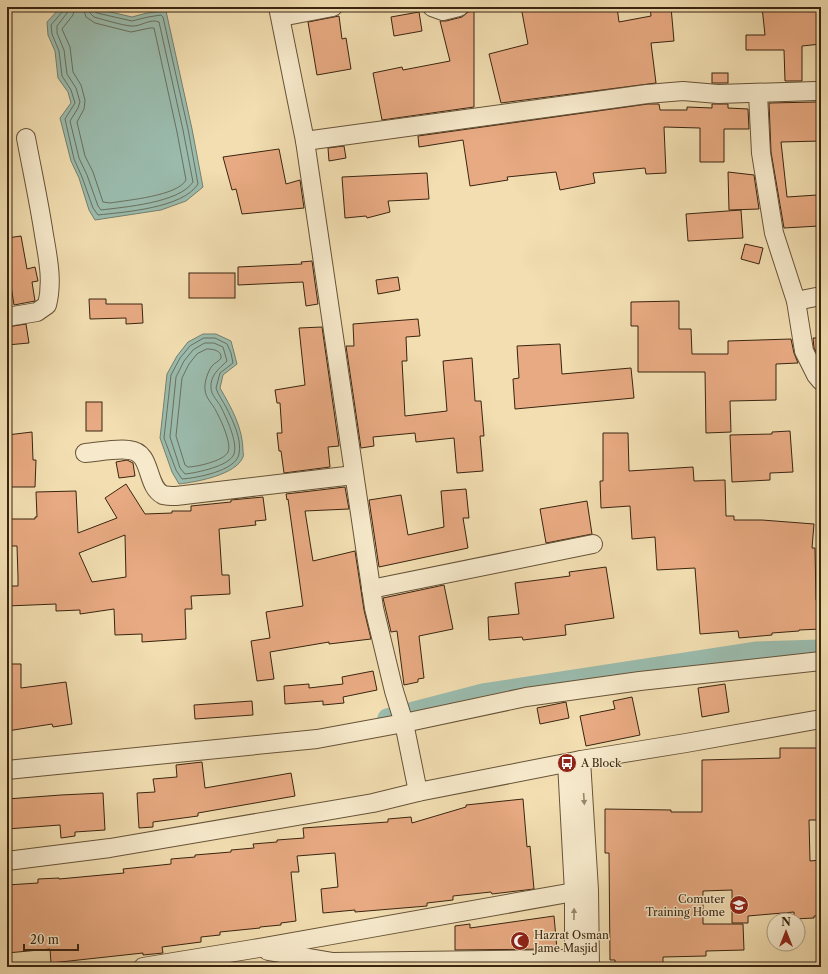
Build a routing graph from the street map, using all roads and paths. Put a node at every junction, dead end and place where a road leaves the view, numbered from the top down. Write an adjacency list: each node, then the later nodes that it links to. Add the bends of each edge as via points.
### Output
1 (333, 7): 4 (street)
2 (432, 7): 3 (street, via 442,11)
3 (459, 7)
4 (280, 12): 8 (street)
5 (816, 92): 6 (street)
6 (758, 94): 8 (street, via 646,94); 10 (street, via 761,153 774,233)
7 (26, 138): 11 (street, via 47,252 51,291 47,305 37,312)
8 (305, 141): 14 (street)
9 (821, 296): 10 (street)
10 (796, 301): 12 (street, via 804,351)
11 (7, 317)
12 (821, 380)
13 (85, 453): 14 (street, via 130,450 141,455 156,488 164,495 176,496)
14 (354, 475): 16 (street)
15 (592, 544): 16 (street)
16 (371, 589): 19 (street)
17 (821, 662): 19 (street, via 640,681 526,697)
18 (821, 719): 20 (street, via 686,744)
19 (403, 720): 21 (street, via 317,739); 22 (street)
20 (574, 761): 22 (street); 24 (street); 29 (street, one-way to 29, via 589,890)
21 (7, 770)
22 (418, 792): 23 (street, via 373,803 110,848)
23 (7, 861)
24 (574, 892): 25 (street); 26 (street, one-way to 24)
25 (253, 949): 27 (street); 28 (street)
26 (574, 963): 27 (street)
27 (333, 964)
28 (143, 967)
29 (590, 967)

